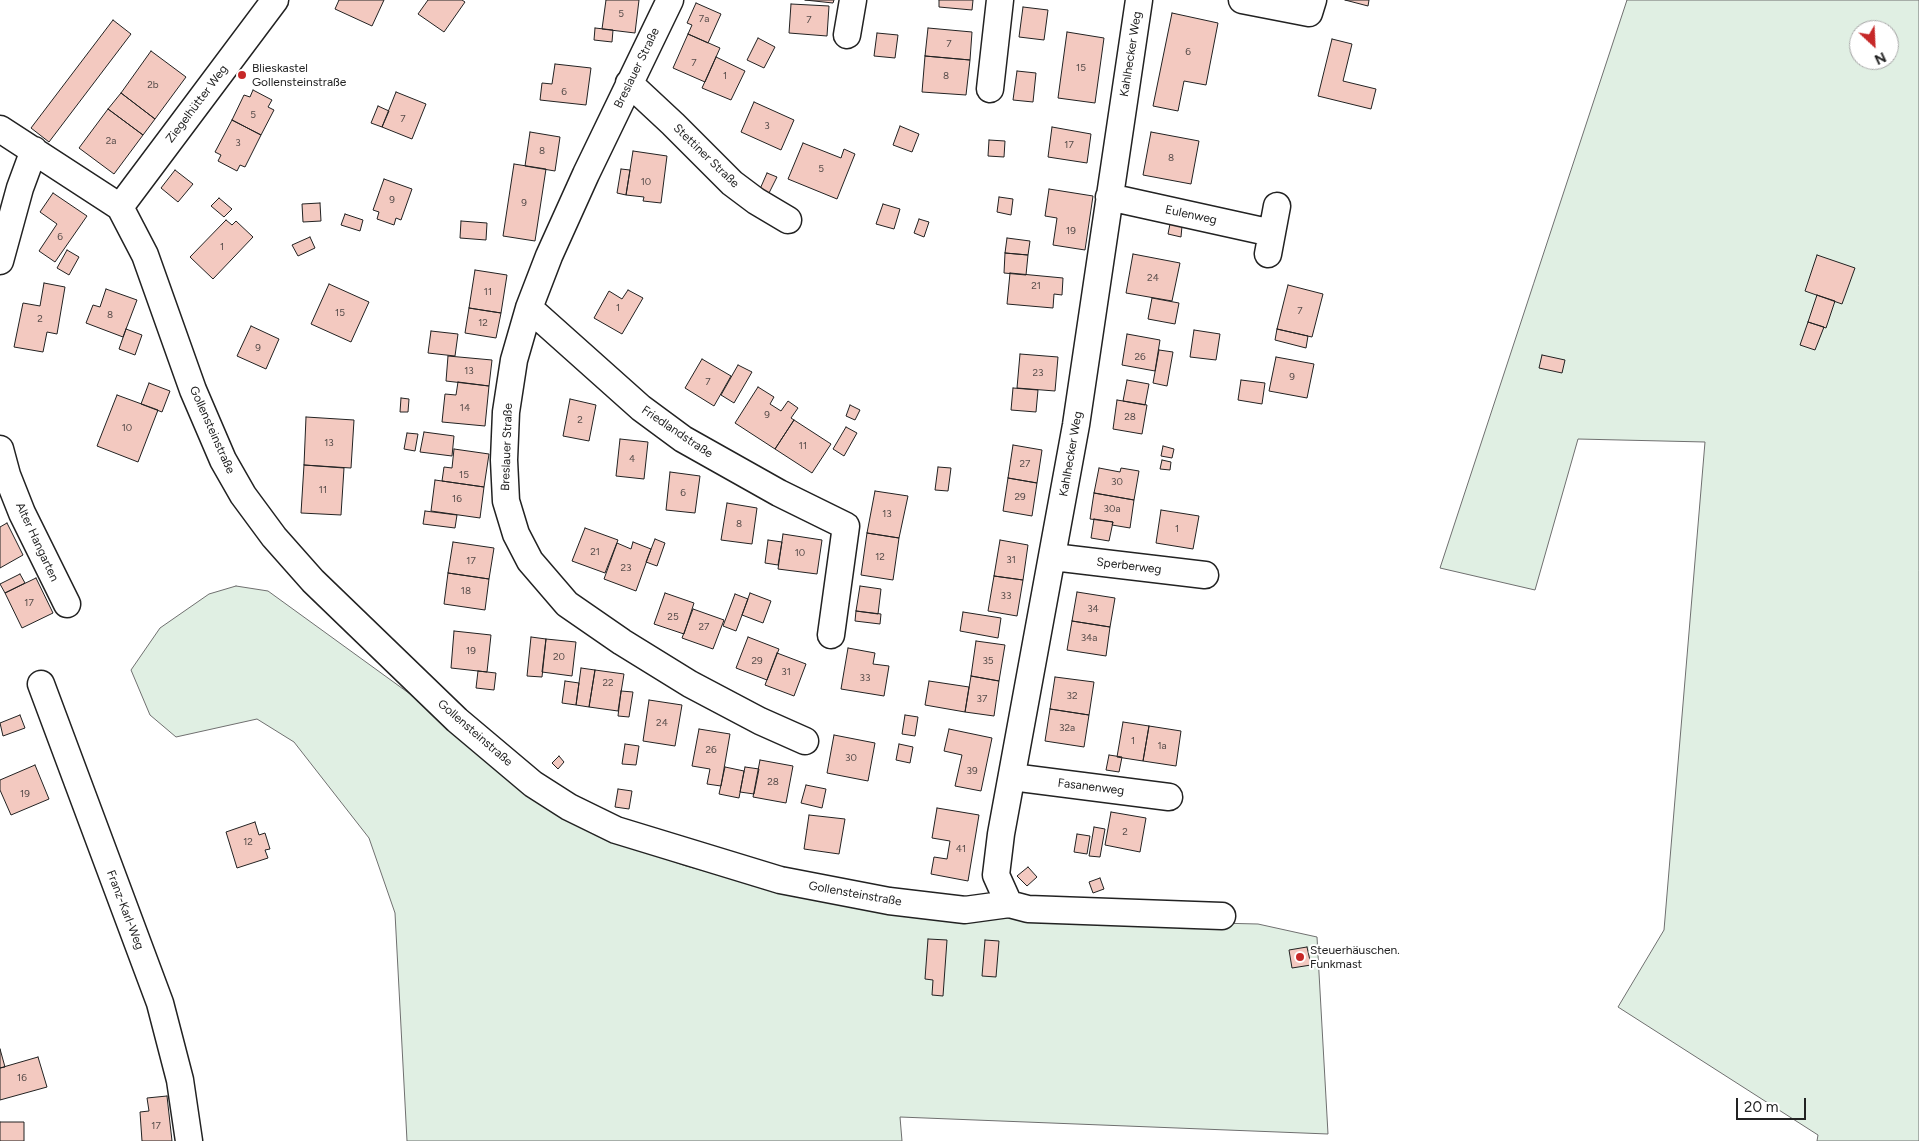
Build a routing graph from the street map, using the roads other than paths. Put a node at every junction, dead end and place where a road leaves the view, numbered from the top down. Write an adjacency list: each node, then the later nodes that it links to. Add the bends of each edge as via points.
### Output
1 (275, 0): 15 (street, Ziegelhütter Weg)
2 (670, 0): 9 (street, Breslauer Straße)
3 (853, 0): 8 (street)
4 (1000, 0): 10 (street)
5 (1139, 0): 13 (street, Kahlhecker Weg)
6 (1242, 0): 7 (street, via 1309,13)
7 (1313, 0)
8 (847, 35)
9 (629, 83): 16 (street, Stettiner Straße, via 732,183 756,202); 18 (street, Breslauer Straße, via 549,256)
10 (990, 89)
11 (0, 129): 12 (street, Gollensteinstraße)
12 (34, 150): 15 (street, Gollensteinstraße); 17 (street)
13 (1109, 197): 14 (street, Eulenweg, via 1270,243); 20 (street, Kahlhecker Weg, via 1076,425)
14 (1277, 206)
15 (120, 208): 28 (street, Gollensteinstraße, via 145,255 193,390 223,460 243,495 313,581 457,720 533,784 569,807 616,830 780,880 889,901 965,910)
16 (788, 220)
17 (0, 261)
18 (529, 308): 23 (street, Friedlandstraße, via 640,408 682,439 846,526); 25 (street, Breslauer Straße, via 514,360 507,404 504,460 506,501 516,534 530,561 566,604 622,642 690,684)
19 (0, 449): 22 (street, Alter Hangarten, via 22,513)
20 (1053, 556): 21 (street, Sperberweg); 26 (street, Kahlhecker Weg)
21 (1205, 576)
22 (67, 604)
23 (831, 635)
24 (40, 684): 30 (street, Franz-Karl-Weg, via 160,1003 180,1080)
25 (805, 741)
26 (1012, 777): 27 (street, Fasanenweg); 28 (street, Kahlhecker Weg, via 996,875)
27 (1169, 796)
28 (1009, 904): 29 (street, Gollensteinstraße, via 1028,909)
29 (1222, 916)
30 (188, 1141)

